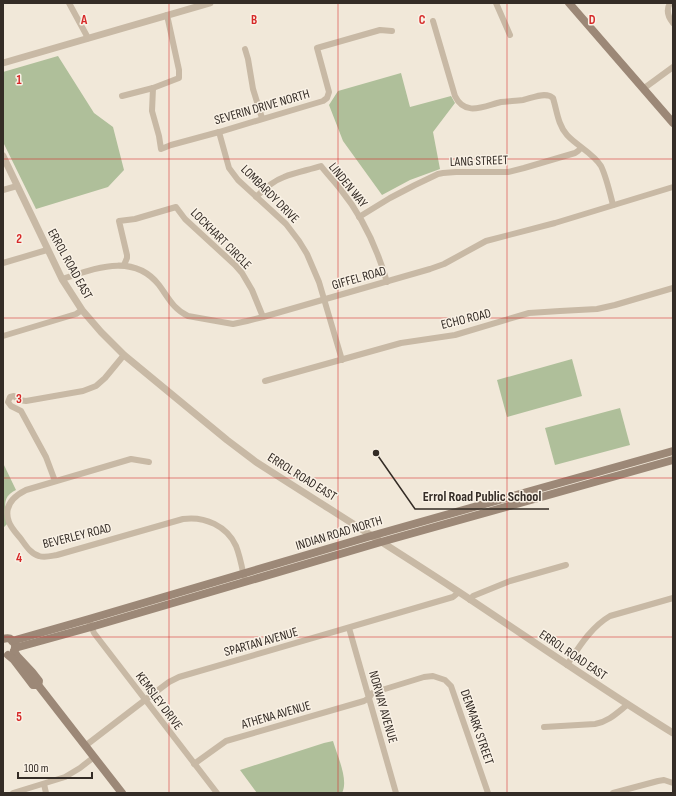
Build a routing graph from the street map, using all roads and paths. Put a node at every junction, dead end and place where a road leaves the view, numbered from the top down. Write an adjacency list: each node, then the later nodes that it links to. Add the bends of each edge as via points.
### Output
1 (68, 3): 11 (street)
2 (210, 3): 6 (street)
3 (496, 3): 10 (street)
4 (569, 3): 16 (main road)
5 (670, 3): 8 (street, via 668,14)
6 (167, 16): 11 (street); 15 (street, via 179,78)
7 (433, 21): 21 (street, via 455,96 460,104 472,109 543,95 550,96 553,98 564,131)
8 (673, 23)
9 (392, 31): 18 (street, SEVERIN DRIVE NORTH, via 380,30 317,48 328,89 327,98)
10 (510, 35)
11 (88, 38): 13 (street)
12 (245, 49): 18 (street)
13 (3, 63)
14 (673, 67): 16 (street)
15 (153, 88): 17 (street); 20 (street, SEVERIN DRIVE NORTH, via 152,110 161,149)
16 (643, 89): 19 (main road)
17 (122, 96)
18 (262, 118): 20 (street, SEVERIN DRIVE NORTH)
19 (673, 123)
20 (219, 132): 26 (street, LOMBARDY DRIVE, via 229,168)
21 (581, 148): 27 (street, via 601,166); 28 (street, LANG STREET, via 575,153 508,172 438,174 390,198)
22 (3, 156): 23 (street, ERROL ROAD EAST)
23 (17, 186): 25 (street); 29 (street, ERROL ROAD EAST)
24 (673, 187): 27 (street, GIFFEL ROAD)
25 (3, 190)
26 (256, 197): 28 (street, LINDEN WAY, via 278,180 321,166); 35 (street, LOMBARDY DRIVE, via 286,224 299,241 312,263)
27 (613, 204): 33 (street, GIFFEL ROAD, via 555,223 486,241 444,264)
28 (360, 217): 33 (street, LINDEN WAY, via 375,247)
29 (47, 250): 30 (street); 32 (street, ERROL ROAD EAST)
30 (3, 263)
31 (124, 265): 32 (street, GIFFEL ROAD, via 107,266); 37 (street, GIFFEL ROAD, via 150,276 176,309 188,316 232,324); 37 (street, LOCKHART CIRCLE, via 127,255 119,221 135,220 176,207 185,219 242,273)
32 (62, 279): 36 (street, ERROL ROAD EAST)
33 (387, 282): 35 (street, GIFFEL ROAD)
34 (673, 288): 40 (street, ECHO ROAD, via 597,309 529,313 455,335 401,343)
35 (324, 299): 37 (street, GIFFEL ROAD); 40 (street, LOMBARDY DRIVE)
36 (82, 310): 38 (street); 39 (street, ERROL ROAD EAST)
37 (263, 317)
38 (3, 336)
39 (124, 355): 45 (street, via 93,388 26,401 14,396 8,400 10,406 21,411 46,457); 46 (street, ERROL ROAD EAST, via 256,462)
40 (342, 360): 41 (street, ECHO ROAD)
41 (265, 381)
42 (673, 451): 46 (main road, INDIAN ROAD NORTH)
43 (673, 460): 47 (main road, INDIAN ROAD NORTH)
44 (149, 462): 45 (street, BEVERLEY ROAD, via 131,459)
45 (55, 481): 49 (street, BEVERLEY ROAD, via 18,494 11,500 8,508 8,521 13,529 29,550 38,556 57,555 178,520 195,518 214,523 229,536 236,548)
46 (371, 536): 47 (street, ERROL ROAD EAST); 49 (main road, INDIAN ROAD NORTH)
47 (381, 542): 49 (main road, INDIAN ROAD NORTH); 50 (street, ERROL ROAD EAST)
48 (566, 565): 52 (street, via 510,581 473,596)
49 (245, 578): 53 (main road, INDIAN ROAD NORTH)
50 (459, 592): 52 (street, ERROL ROAD EAST); 54 (street, SPARTAN AVENUE, via 453,597)
51 (673, 598): 56 (street, via 603,620 591,631)
52 (470, 600): 56 (street, ERROL ROAD EAST)
53 (90, 623): 55 (main road, INDIAN ROAD NORTH); 58 (street, KEMSLEY DRIVE, via 94,633)
54 (349, 628): 57 (street, NORWAY AVENUE); 58 (street, SPARTAN AVENUE, via 179,677)
55 (8, 645): 62 (main road, via 39,681 38,686)
56 (567, 665): 59 (street, ERROL ROAD EAST)
57 (368, 698): 64 (street, ATHENA AVENUE, via 226,741); 71 (street, NORWAY AVENUE); 72 (street, DENMARK STREET, via 372,693 424,677 433,676 445,680 451,686)
58 (145, 700): 62 (street, SPARTAN AVENUE); 64 (street, KEMSLEY DRIVE)
59 (627, 705): 60 (street, via 603,723); 61 (street, ERROL ROAD EAST)
60 (544, 726)
61 (673, 734)
62 (85, 746): 63 (main road)
63 (94, 757): 66 (street, via 68,775); 69 (main road)
64 (194, 764): 70 (street, KEMSLEY DRIVE)
65 (673, 782): 73 (street, via 658,781)
66 (44, 784): 67 (street); 68 (street)
67 (13, 793)
68 (46, 793)
69 (122, 793)
70 (217, 793)
71 (396, 793)
72 (488, 793)
73 (612, 793)

